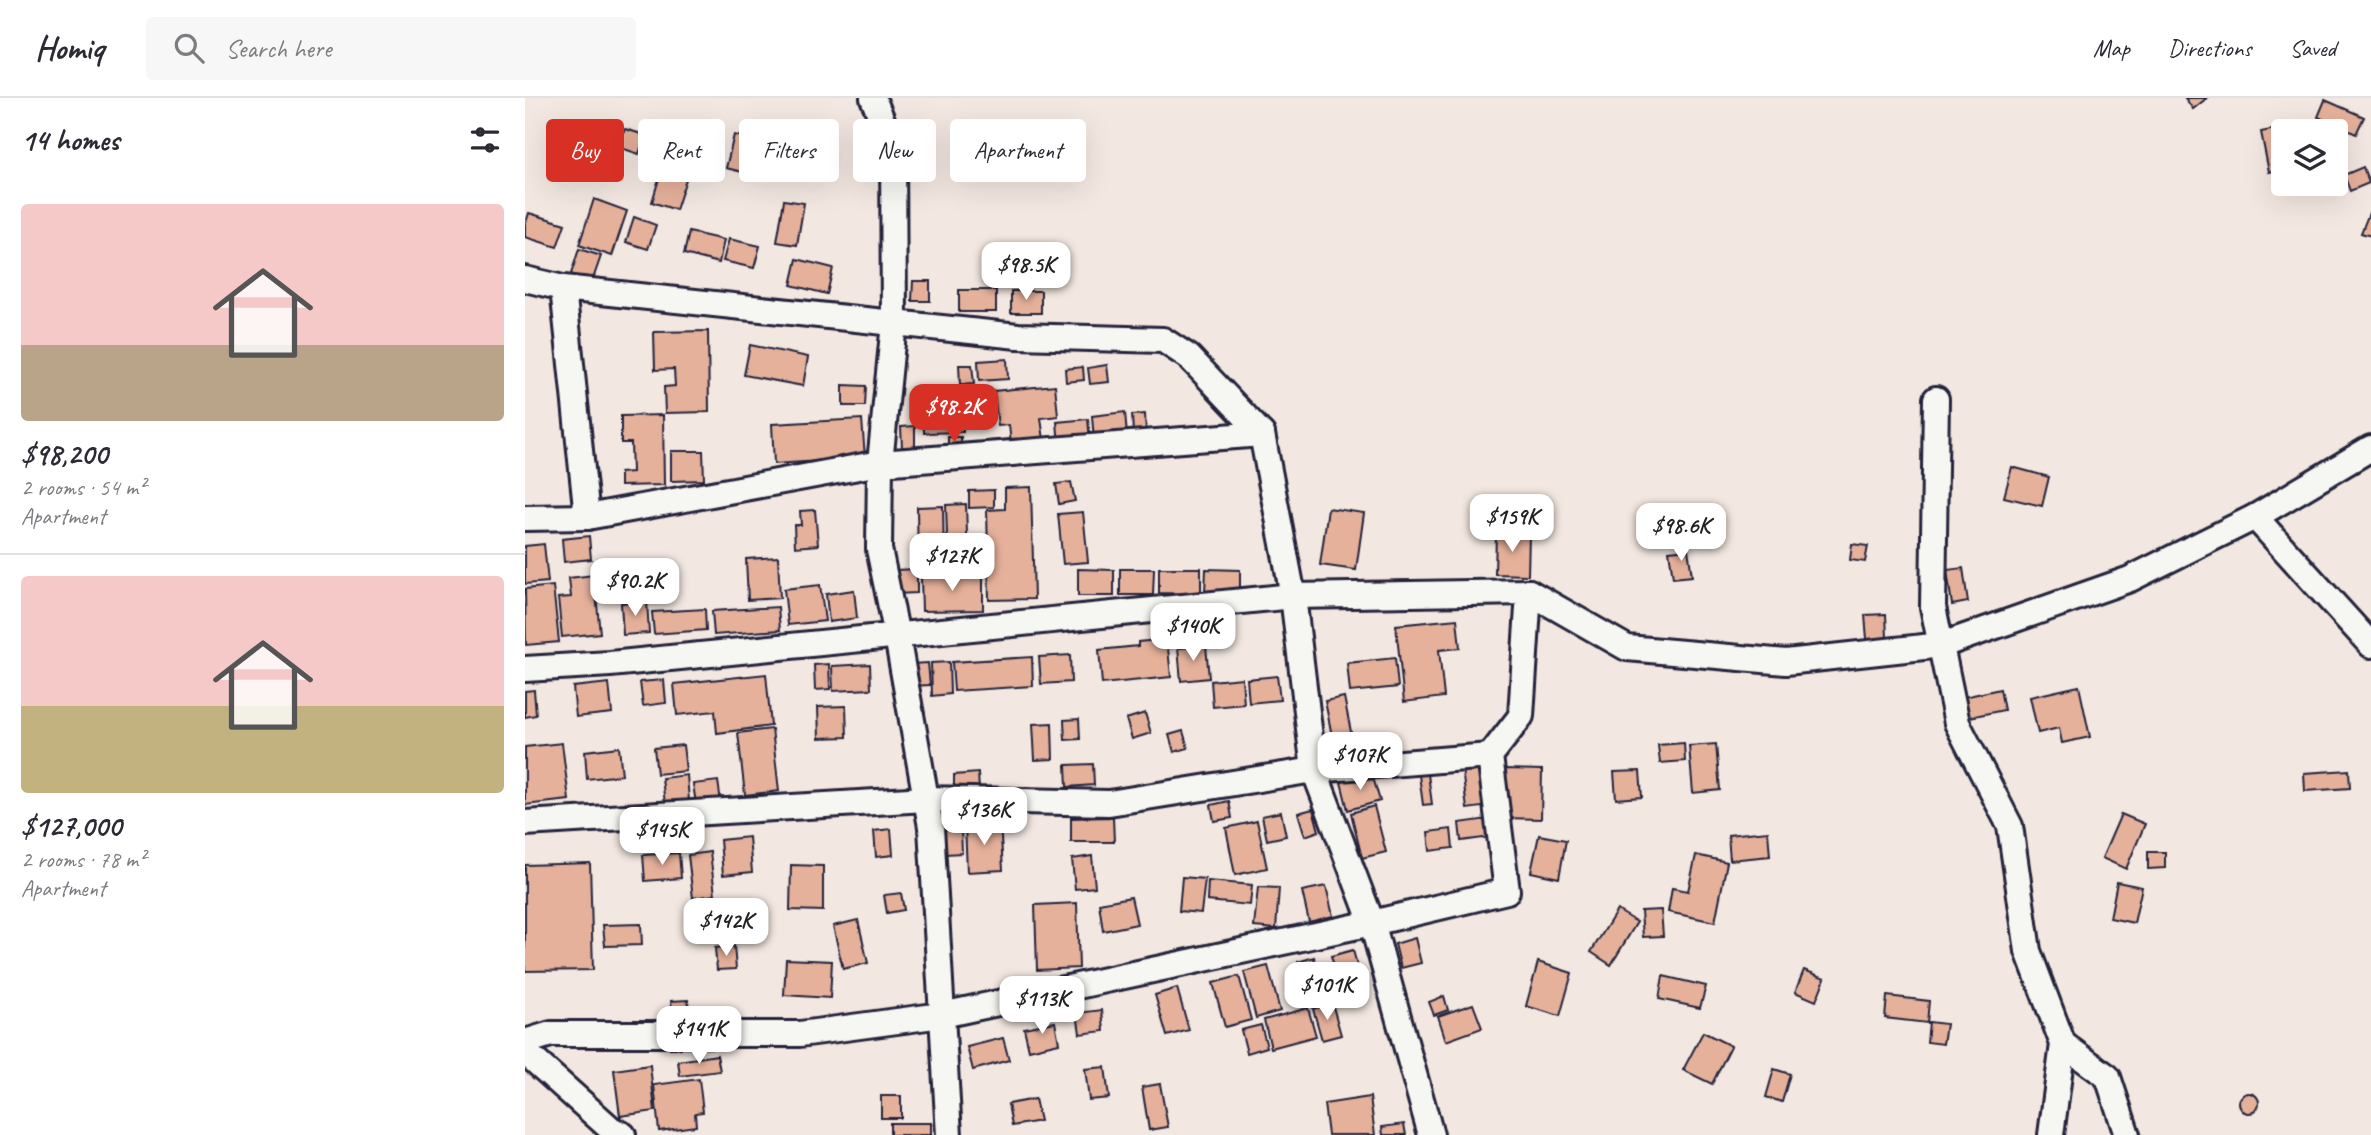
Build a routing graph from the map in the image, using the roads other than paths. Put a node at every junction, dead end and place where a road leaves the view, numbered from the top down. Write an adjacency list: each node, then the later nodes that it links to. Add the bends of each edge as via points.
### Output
1 (873, 98): 4 (street, via 893,147)
2 (525, 279): 3 (street)
3 (563, 288): 4 (street); 9 (street)
4 (894, 323): 6 (street, via 1019,336 1163,340 1189,357); 8 (street)
5 (1936, 399): 15 (street, via 1933,607)
6 (1262, 434): 8 (street); 13 (street)
7 (2371, 448): 10 (street)
8 (880, 463): 9 (street); 14 (street, via 879,549)
9 (587, 517): 11 (street)
10 (2255, 517): 15 (street, via 2130,579); 16 (street)
11 (525, 518)
12 (1529, 592): 13 (street); 15 (street, via 1627,648 1786,662); 18 (street, via 1521,716)
13 (1293, 596): 14 (street); 19 (street)
14 (897, 636): 17 (street); 20 (street)
15 (1942, 645): 25 (street, via 1957,723 2010,826 2028,951)
16 (2371, 645)
17 (525, 669)
18 (1490, 756): 19 (street); 22 (street, via 1507,891)
19 (1314, 770): 20 (street, via 1109,803); 22 (street)
20 (926, 799): 21 (street); 23 (street)
21 (525, 823)
22 (1372, 923): 23 (street); 29 (street)
23 (941, 1015): 24 (street, via 800,1034 551,1034); 28 (street)
24 (525, 1042)
25 (2063, 1044): 30 (street); 31 (street, via 2108,1077)
26 (525, 1052): 27 (street)
27 (623, 1135)
28 (949, 1135)
29 (1431, 1135)
30 (2051, 1135)
31 (2127, 1135)

